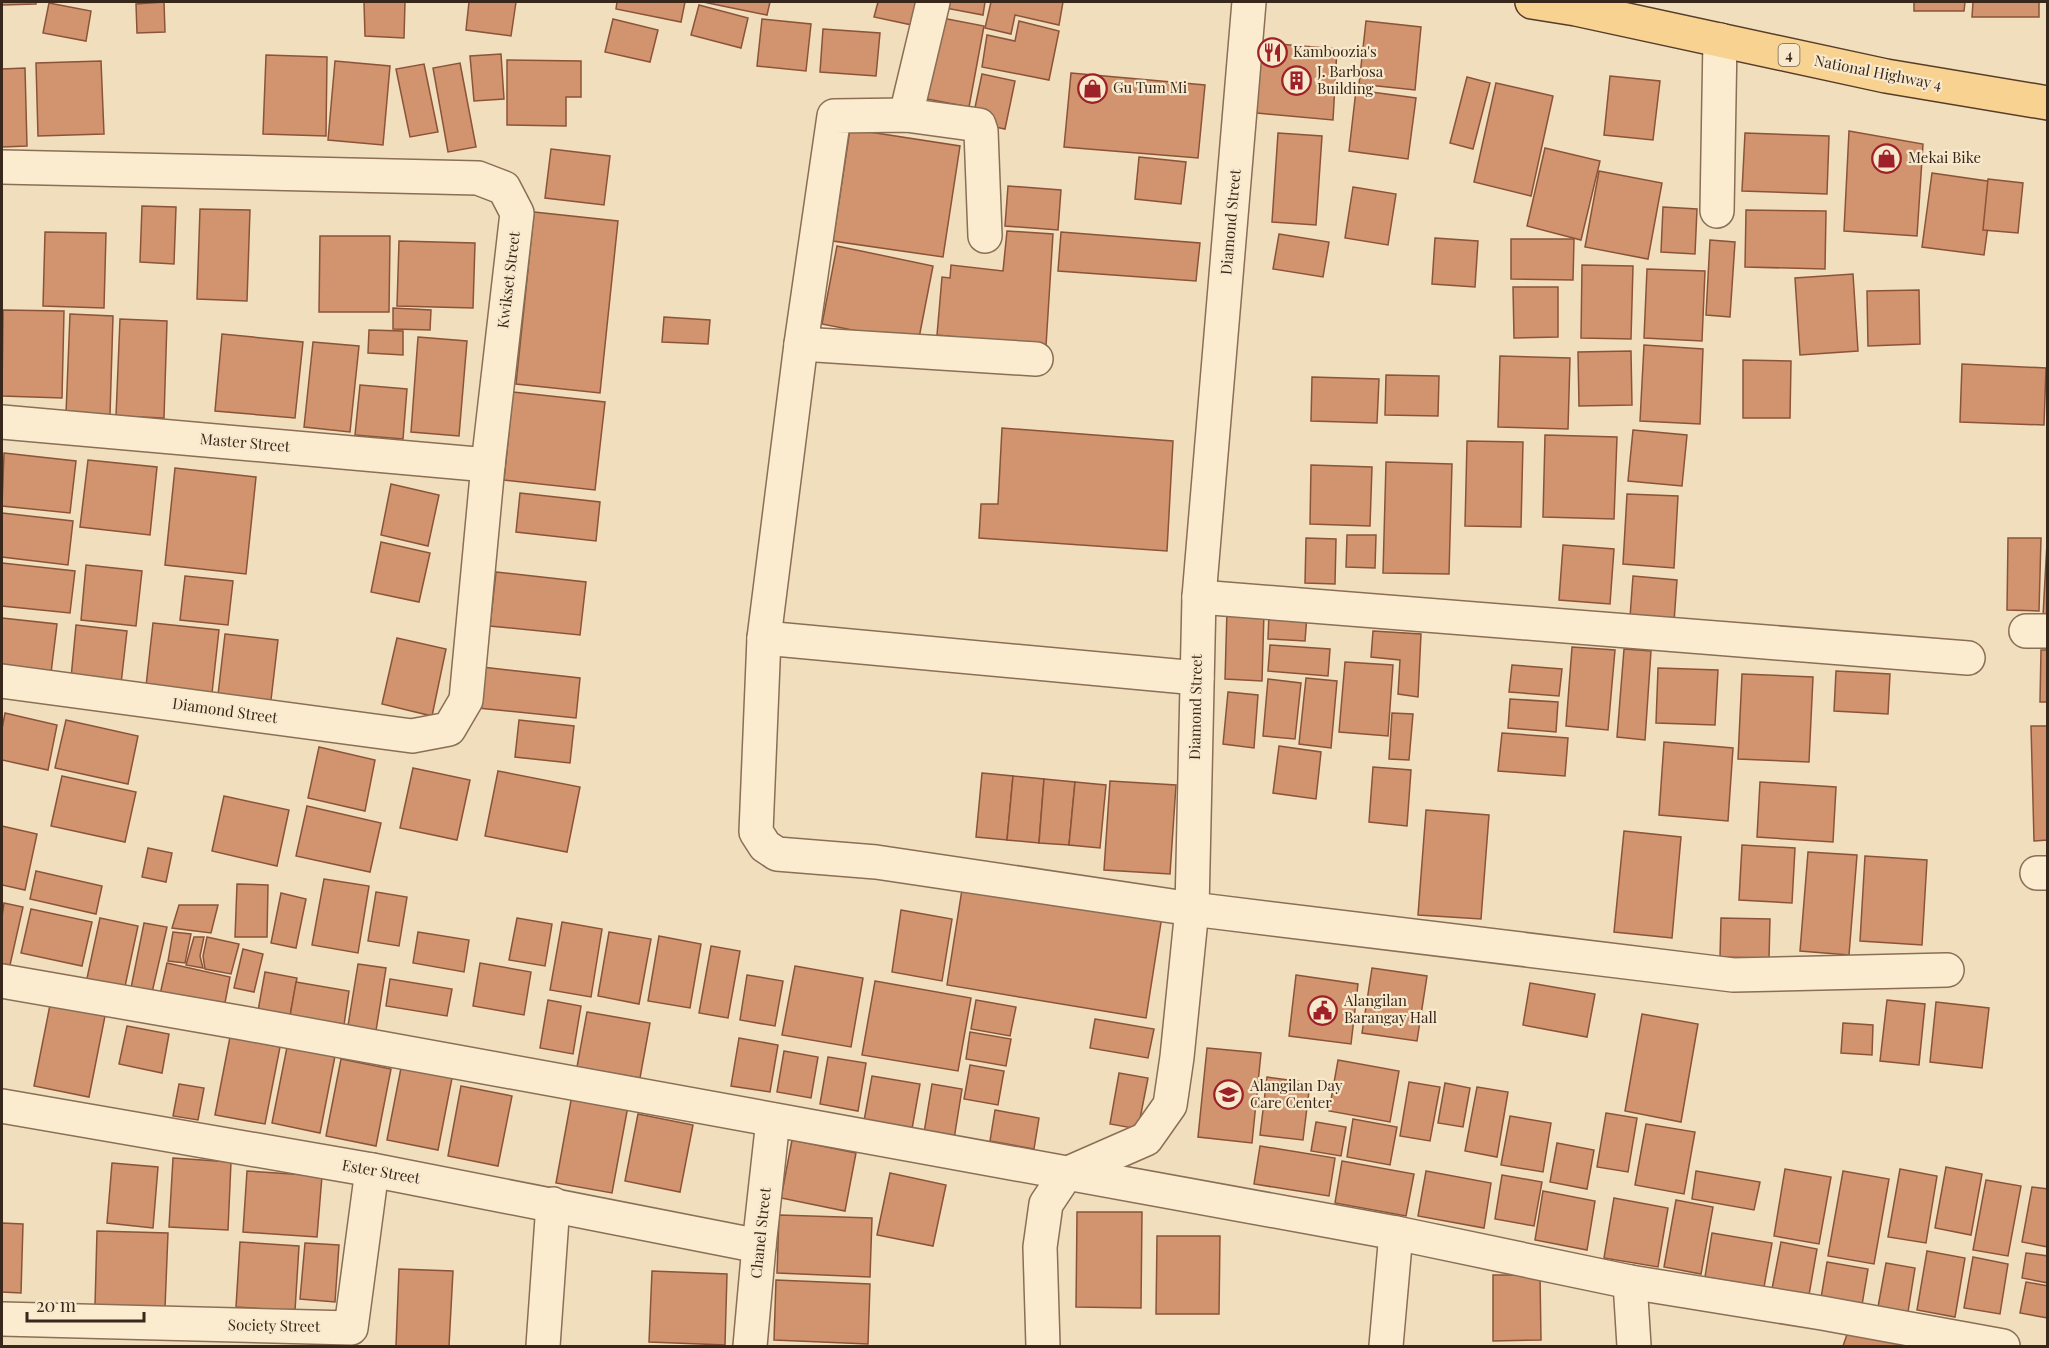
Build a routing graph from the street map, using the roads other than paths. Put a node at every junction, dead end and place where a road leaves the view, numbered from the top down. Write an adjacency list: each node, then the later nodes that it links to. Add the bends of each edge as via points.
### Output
1 (933, 2): 6 (street)
2 (1249, 2): 14 (street, Diamond Street)
3 (1532, 2): 4 (main road, National Highway 4 / 4)
4 (1720, 40): 5 (main road, National Highway 4 / 4, via 1886,76); 8 (street)
5 (2048, 103)
6 (906, 115): 9 (street, via 979,125); 10 (street, via 834,116)
7 (2, 167): 13 (street, Kwikset Street, via 478,178 504,188 517,213)
8 (1717, 211)
9 (984, 236)
10 (801, 344): 11 (street); 15 (street)
11 (1036, 359)
12 (2, 422): 13 (street, Master Street)
13 (488, 465): 19 (street, Kwikset Street, via 466,700)
14 (1199, 597): 16 (street); 17 (street, Diamond Street)
15 (764, 638): 17 (street); 20 (street, via 756,832 765,846 777,854 876,862)
16 (1968, 658)
17 (1197, 678): 20 (street, Diamond Street)
18 (2, 681): 19 (street, Diamond Street, via 412,736)
19 (449, 729)
20 (1192, 909): 21 (street, via 1733,975); 26 (street, Diamond Street, via 1170,1105 1146,1139)
21 (1947, 970)
22 (2, 981): 24 (street)
23 (2, 1106): 25 (street, Ester Street)
24 (773, 1120): 26 (street); 29 (street, Chanel Street)
25 (372, 1170): 27 (street, Ester Street); 31 (street, Society Street, via 351,1328)
26 (1066, 1174): 28 (street); 34 (street, via 1046,1204 1041,1247)
27 (553, 1204): 29 (street, Ester Street); 32 (street)
28 (1396, 1233): 30 (street); 35 (street)
29 (759, 1246): 33 (street, Chanel Street)
30 (1630, 1282): 36 (street); 37 (street)
31 (2, 1319)
32 (543, 1347)
33 (750, 1347)
34 (1043, 1347)
35 (1386, 1347)
36 (1634, 1347)
37 (2003, 1347)

